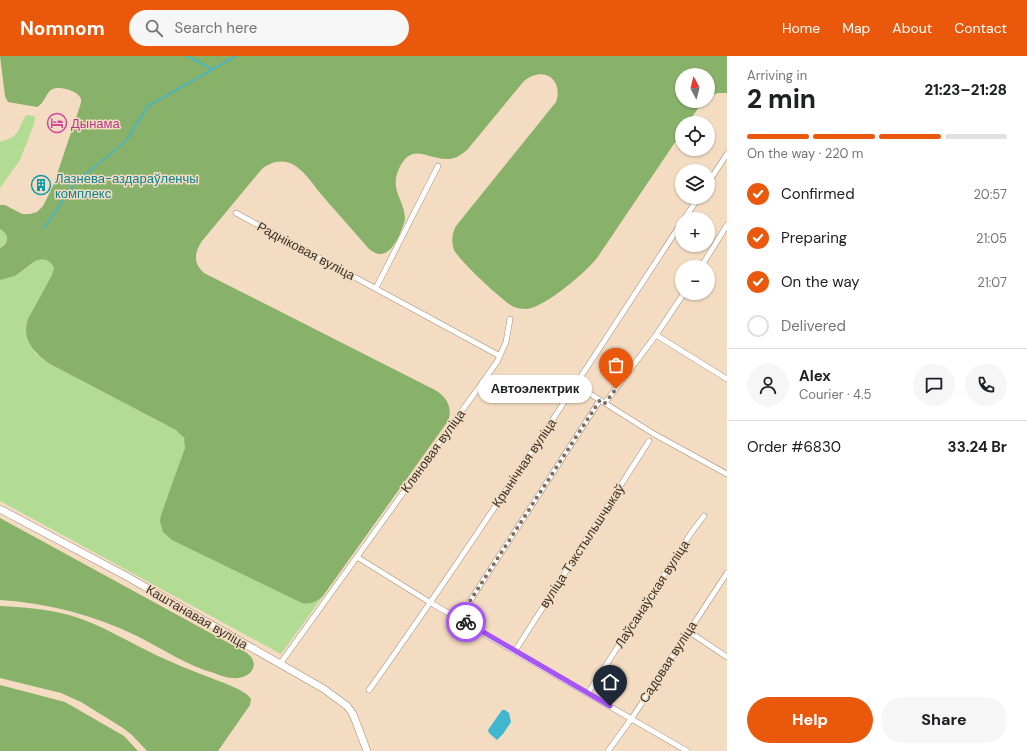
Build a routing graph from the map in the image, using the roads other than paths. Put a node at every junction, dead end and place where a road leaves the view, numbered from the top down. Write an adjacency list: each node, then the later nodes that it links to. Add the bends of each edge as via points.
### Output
1 (727, 154): 3 (street)
2 (438, 166): 8 (street)
3 (715, 172)
4 (236, 213): 8 (street, Радніковая вуліца)
5 (727, 225): 7 (street)
6 (675, 233): 14 (street, Крынічная вуліца)
7 (705, 260)
8 (376, 288): 12 (street, Радніковая вуліца)
9 (679, 300): 11 (street)
10 (510, 319): 12 (street, Кляновая вуліца, via 506,342)
11 (656, 335): 13 (street); 15 (street)
12 (500, 356): 20 (street, Кляновая вуліца)
13 (727, 379)
14 (576, 385): 15 (street); 22 (street, Крынічная вуліца)
15 (603, 402): 17 (street, via 654,434); 23 (street)
16 (649, 441): 25 (street, вуліца Тэкстыльшчыкаў)
17 (727, 474)
18 (0, 509): 27 (main road, Каштанавая вуліца, via 126,576)
19 (704, 516): 29 (street, Лаўсанаўская вуліца)
20 (357, 557): 22 (street); 27 (street, Кляновая вуліца)
21 (727, 573): 24 (street, Садовая вуліца)
22 (431, 603): 23 (street); 28 (street, Крынічная вуліца)
23 (459, 618): 25 (street)
24 (688, 631): 26 (street); 30 (street, Садовая вуліца)
25 (515, 651): 29 (street)
26 (727, 657)
27 (280, 664): 31 (main road, Каштанавая вуліца, via 324,689 347,706 353,714)
28 (369, 690)
29 (588, 693): 30 (street)
30 (632, 718): 32 (street, Садовая вуліца); 33 (street)
31 (367, 751)
32 (608, 751)
33 (687, 751)

